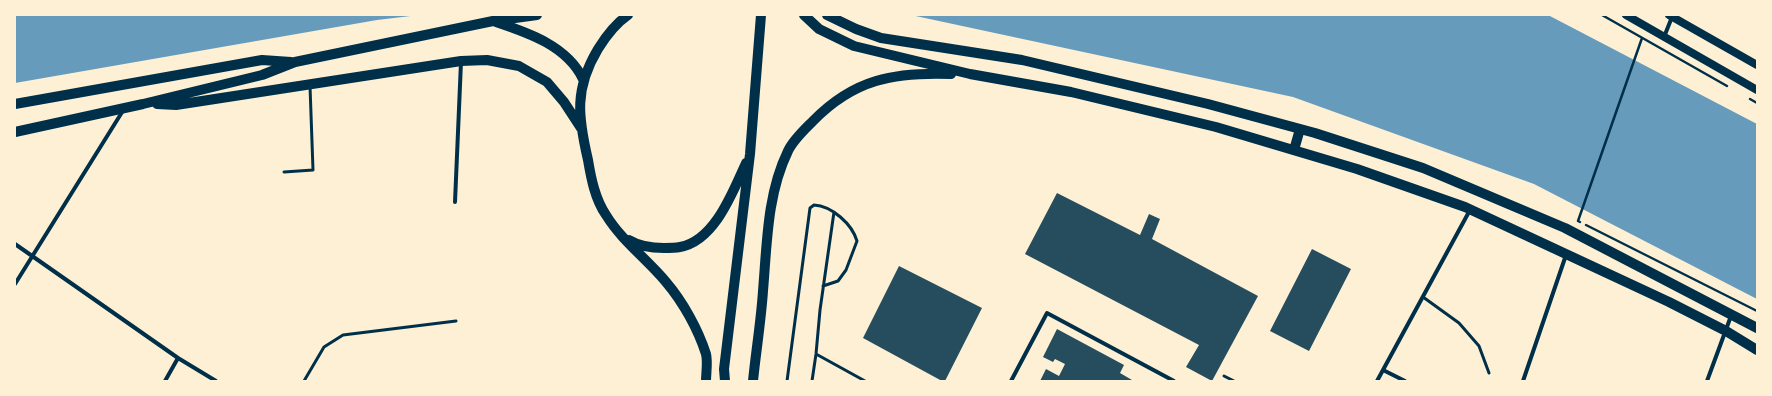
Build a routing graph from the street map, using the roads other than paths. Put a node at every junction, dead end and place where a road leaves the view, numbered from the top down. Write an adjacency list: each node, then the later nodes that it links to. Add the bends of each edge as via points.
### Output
1 (537, 15): 8 (main road)
2 (628, 15): 14 (main road, via 607,35)
3 (761, 15): 24 (main road)
4 (804, 15): 13 (main road, via 819,29 854,46)
5 (827, 15): 21 (main road, via 881,38 1022,60 1208,104)
6 (1626, 15): 9 (main road)
7 (1671, 16): 9 (street); 12 (main road)
8 (494, 21): 11 (main road); 14 (main road, via 522,30 546,42 577,67)
9 (1664, 37): 16 (main road)
10 (461, 61): 15 (main road); 20 (main road, via 487,60 519,66 547,82); 26 (street)
11 (295, 62): 17 (main road, via 262,60); 18 (main road, via 262,75)
12 (1757, 65)
13 (970, 74): 23 (main road, via 1072,92 1216,127); 51 (main road, via 898,75 861,85 818,115 800,133 788,150 773,199)
14 (583, 79): 20 (main road)
15 (310, 84): 18 (main road, via 176,105); 25 (lane, via 313,170)
16 (1757, 90)
17 (15, 104)
18 (143, 104): 19 (main road)
19 (125, 108): 22 (main road); 32 (street)
20 (581, 128): 29 (main road, via 593,185 605,214)
21 (1300, 130): 23 (main road); 36 (main road, via 1423,168 1558,225)
22 (15, 132)
23 (1294, 150): 27 (main road, via 1357,169)
24 (750, 154): 29 (main road, via 728,203 714,224 696,241 680,247 657,248 635,244); 46 (main road)
25 (284, 172)
26 (455, 202)
27 (1471, 210): 31 (main road); 35 (street)
28 (834, 212): 34 (lane); 34 (lane, via 850,226 857,241 846,270 838,281); 52 (lane, via 820,205 810,208)
29 (620, 234): 50 (main road, via 667,283 692,321 706,355)
30 (15, 244): 32 (street)
31 (1567, 253): 39 (main road); 60 (street)
32 (32, 256): 33 (street); 42 (street)
33 (15, 284)
34 (823, 286): 41 (lane)
35 (1423, 297): 43 (street); 44 (lane, via 1459,323 1479,346)
36 (1732, 314): 38 (main road); 39 (street)
37 (456, 321): 49 (lane, via 344,335 324,347)
38 (1757, 328)
39 (1726, 331): 40 (main road); 61 (street)
40 (1757, 350)
41 (816, 354): 53 (lane); 54 (lane)
42 (178, 358): 47 (street); 48 (street)
43 (1383, 370): 58 (street); 59 (street)
44 (1488, 373)
45 (1224, 376): 57 (lane)
46 (723, 378)
47 (165, 381)
48 (216, 381)
49 (304, 381)
50 (706, 381)
51 (753, 381)
52 (787, 381)
53 (812, 381)
54 (865, 381)
55 (1011, 381): 56 (street, via 1046,313)
56 (1174, 381)
57 (1234, 381)
58 (1377, 381)
59 (1405, 381)
60 (1523, 381)
61 (1707, 381)

